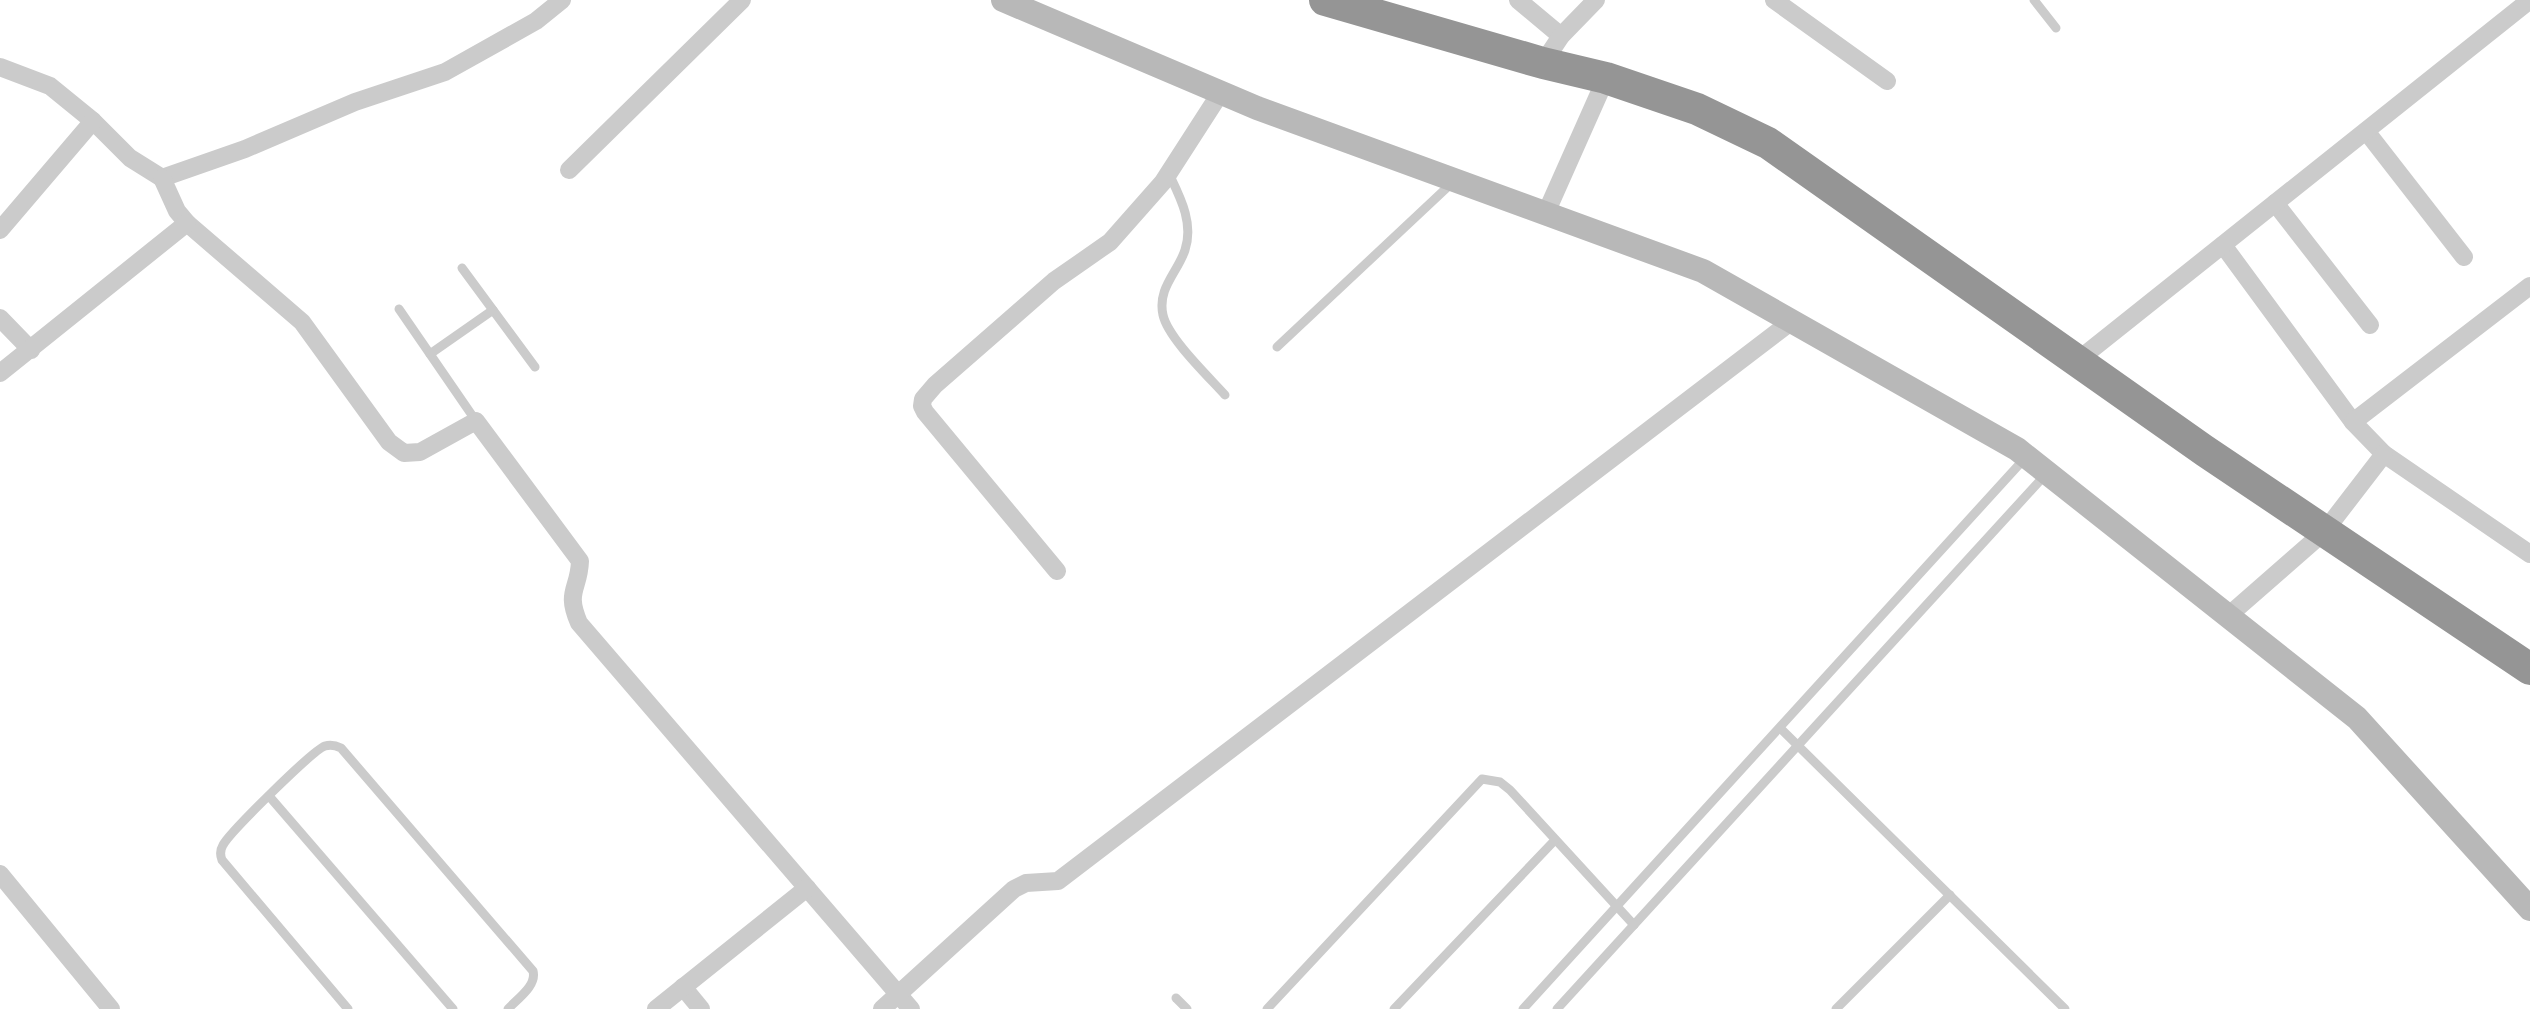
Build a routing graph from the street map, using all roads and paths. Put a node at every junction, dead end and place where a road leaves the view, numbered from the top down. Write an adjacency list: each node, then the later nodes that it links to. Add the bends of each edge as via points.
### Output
1 (562, 0): 21 (street, via 536,21 445,72)
2 (742, 0): 19 (street)
3 (1003, 0): 16 (street)
4 (1325, 0): 12 (highway)
5 (1518, 0): 11 (street)
6 (1596, 0): 11 (street)
7 (1774, 0): 15 (street)
8 (2034, 0): 10 (lane)
9 (2530, 1): 18 (street)
10 (2056, 28)
11 (1561, 36): 12 (street)
12 (1543, 63): 14 (highway)
13 (0, 67): 17 (street, via 50,86)
14 (1606, 78): 24 (street); 39 (highway, via 1697,109 1768,143)
15 (1886, 81)
16 (1221, 92): 20 (street); 22 (street)
17 (93, 121): 21 (street, via 130,158); 26 (street)
18 (2366, 131): 23 (street); 28 (street)
19 (569, 170)
20 (1169, 174): 42 (lane, via 1182,202 1188,233 1185,251 1167,282 1163,315 1172,335); 50 (street, via 1110,242 1054,281 923,399 925,411)
21 (162, 178): 25 (street)
22 (1455, 180): 24 (street); 36 (lane)
23 (2275, 203): 27 (street); 35 (street)
24 (1546, 213): 34 (street, via 1703,271)
25 (187, 223): 37 (street); 43 (street, via 302,322 389,442 404,453 420,452)
26 (0, 230)
27 (2223, 245): 39 (street); 44 (street)
28 (2464, 257)
29 (462, 268): 32 (lane)
30 (2530, 286): 44 (street)
31 (399, 309): 38 (lane)
32 (493, 310): 38 (lane); 40 (lane)
33 (0, 318): 37 (street)
34 (1792, 321): 46 (street); 65 (street, via 1058,881 1026,883 1014,889)
35 (2370, 325)
36 (1277, 347)
37 (31, 349): 41 (street)
38 (430, 354): 43 (lane)
39 (2077, 361): 48 (highway)
40 (535, 367)
41 (0, 373)
42 (1225, 395)
43 (476, 421): 58 (street, via 579,561 572,593 579,623)
44 (2353, 422): 45 (street)
45 (2384, 454): 48 (street); 49 (street)
46 (2026, 457): 47 (street); 53 (lane)
47 (2047, 473): 51 (street); 54 (lane)
48 (2324, 532): 51 (street); 52 (highway)
49 (2530, 554)
50 (1057, 571)
51 (2228, 616): 61 (street, via 2357,718)
52 (2530, 670)
53 (1780, 728): 54 (lane); 60 (lane)
54 (1798, 745): 59 (lane); 62 (lane)
55 (270, 796): 67 (lane, via 231,835 220,855); 68 (lane); 69 (lane, via 316,751 334,744 341,748 533,971 530,986)
56 (1555, 840): 60 (lane); 74 (lane, via 1500,782 1482,779); 75 (lane)
57 (0, 874): 66 (street)
58 (807, 888): 63 (street); 65 (street)
59 (1950, 895): 78 (lane); 79 (lane)
60 (1618, 907): 62 (lane); 76 (lane)
61 (2530, 909)
62 (1634, 925): 77 (lane)
63 (683, 987): 70 (street); 71 (street)
64 (1175, 998): 73 (lane)
65 (905, 1002): 72 (street)
66 (111, 1009)
67 (348, 1009)
68 (453, 1009)
69 (508, 1009)
70 (656, 1009)
71 (701, 1009)
72 (882, 1009)
73 (1186, 1009)
74 (1267, 1009)
75 (1394, 1009)
76 (1523, 1009)
77 (1557, 1009)
78 (1836, 1009)
79 (2065, 1009)

